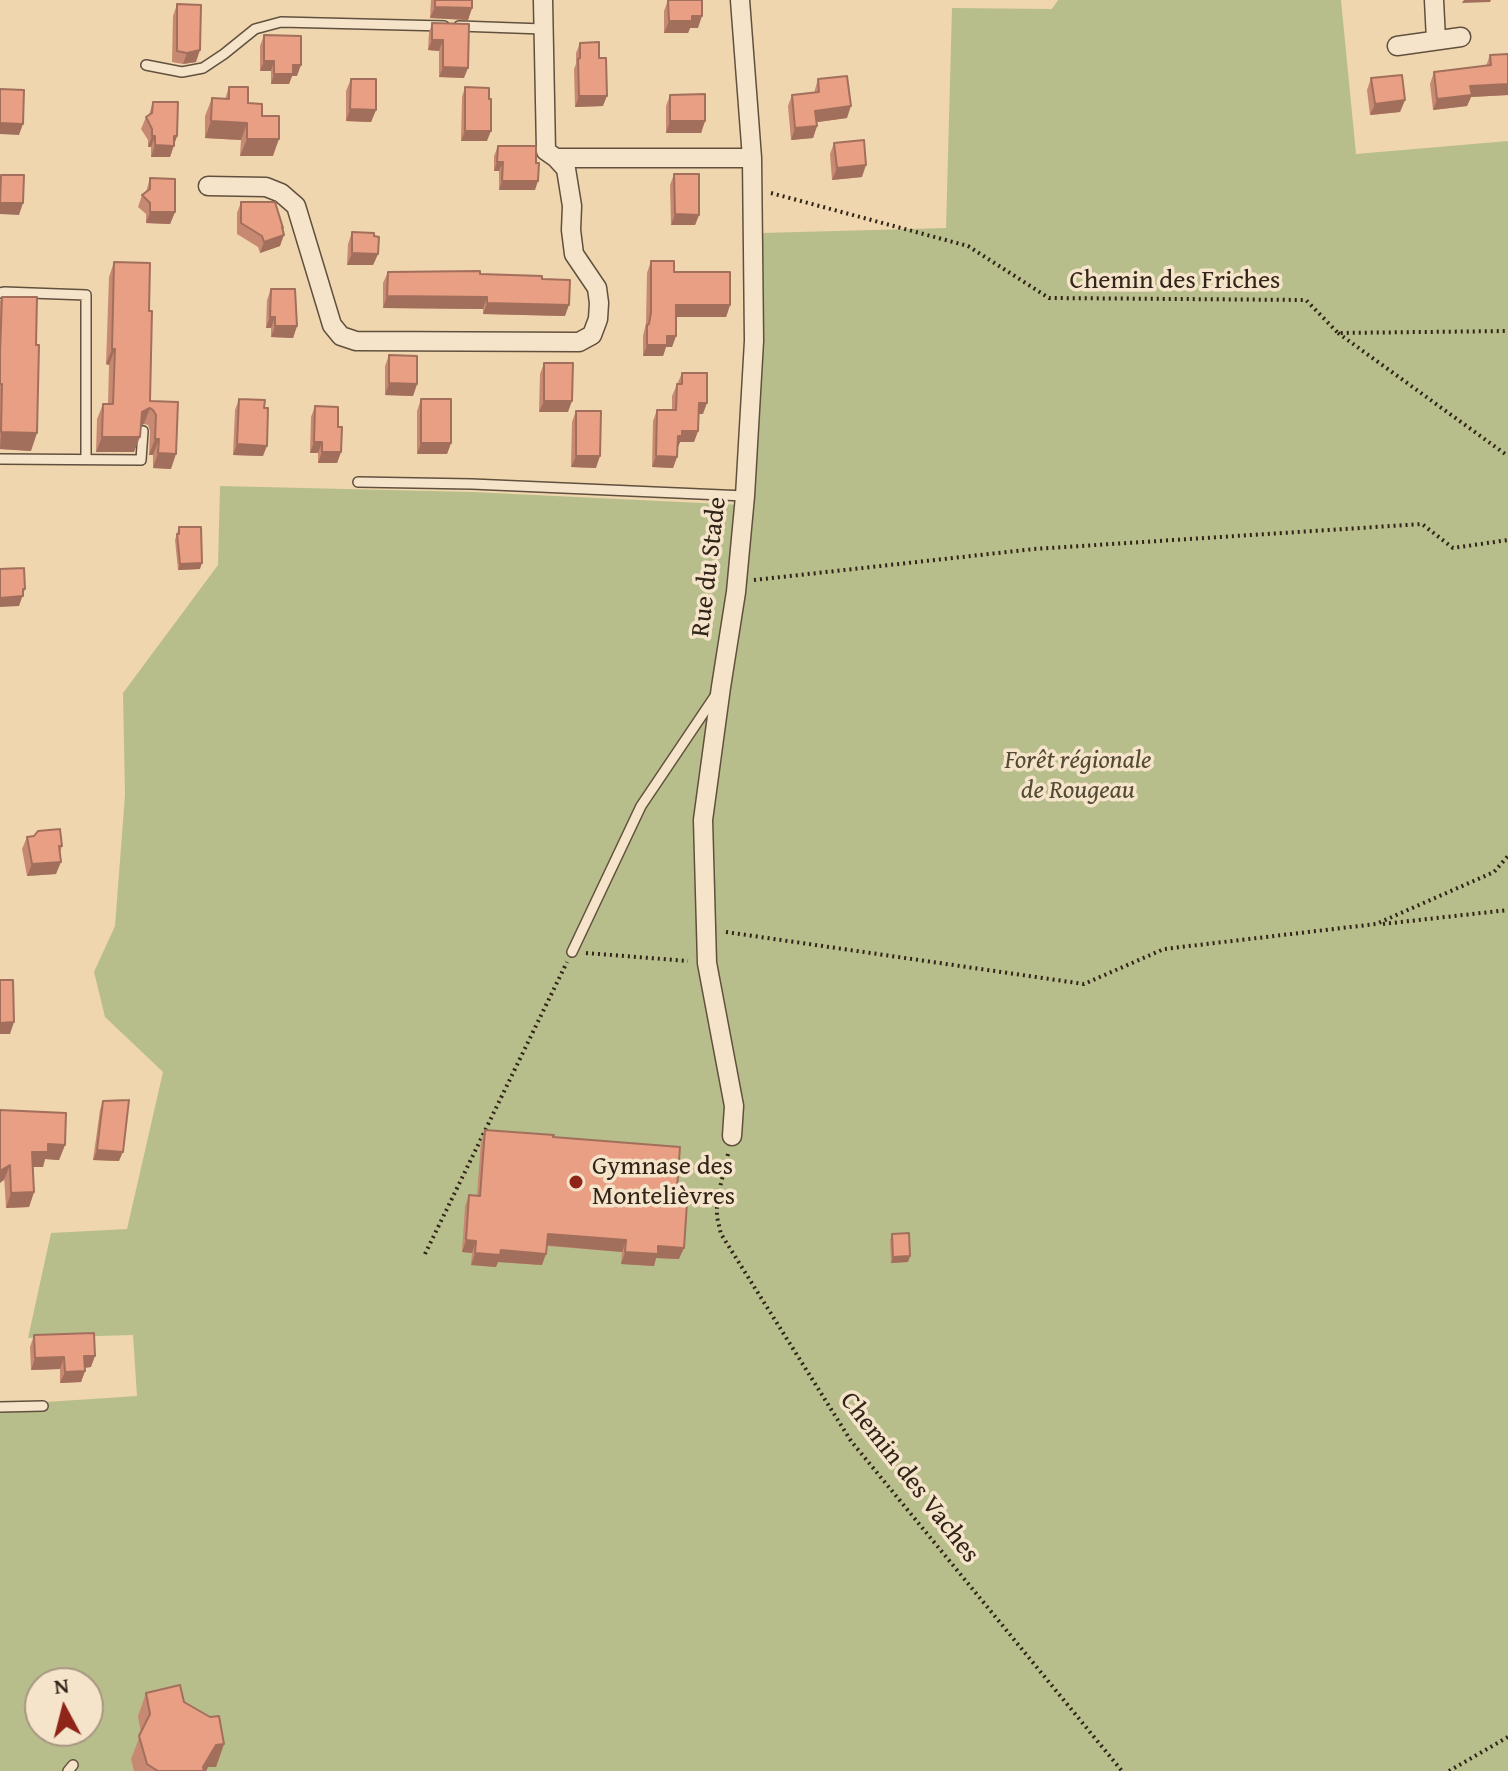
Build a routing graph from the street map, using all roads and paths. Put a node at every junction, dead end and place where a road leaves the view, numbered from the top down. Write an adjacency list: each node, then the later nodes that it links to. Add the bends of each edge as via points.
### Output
1 (543, 0): 4 (street)
2 (740, 0): 10 (street, Rue du Stade)
3 (1434, 0): 6 (street)
4 (543, 29): 8 (lane, via 281,22 255,29 203,68 182,72); 9 (street, via 546,151)
5 (1461, 37): 6 (street)
6 (1436, 40): 7 (street)
7 (1397, 46)
8 (146, 65)
9 (556, 158): 10 (street); 11 (street, via 566,169 574,254 597,288 599,303 592,335 579,342 356,341 341,336 332,325 296,206 266,187)
10 (752, 158): 12 (street, Rue du Stade)
11 (208, 186)
12 (753, 194): 15 (path, Chemin des Friches, via 769,193 968,246 1049,298 1306,300); 21 (street, Rue du Stade, via 754,341)
13 (0, 293): 19 (lane, via 86,295)
14 (1508, 331): 15 (path)
15 (1338, 333): 17 (path, Chemin des Friches)
16 (143, 431): 19 (lane, via 141,460)
17 (1508, 456)
18 (0, 459): 19 (lane)
19 (86, 459)
20 (358, 482): 21 (lane)
21 (745, 496): 23 (street, Rue du Stade)
22 (1508, 540): 23 (path, via 1453,548 1422,524 1034,549)
23 (737, 582): 24 (street, Rue du Stade)
24 (721, 687): 28 (street, Rue du Stade, via 703,820); 29 (lane, via 641,806)
25 (1508, 856): 27 (path, via 1494,872)
26 (1508, 910): 27 (path)
27 (1376, 924): 28 (path, via 1164,949 1084,984)
28 (706, 929): 30 (street, Rue du Stade)
29 (572, 952): 30 (path); 32 (path)
30 (707, 963): 31 (street, Rue du Stade, via 734,1106)
31 (732, 1136): 36 (path, Chemin des Vaches, via 717,1200 721,1234 851,1441)
32 (425, 1254)
33 (43, 1406): 34 (lane)
34 (0, 1407)
35 (1508, 1737): 37 (path)
36 (1122, 1771)
37 (1449, 1771)

